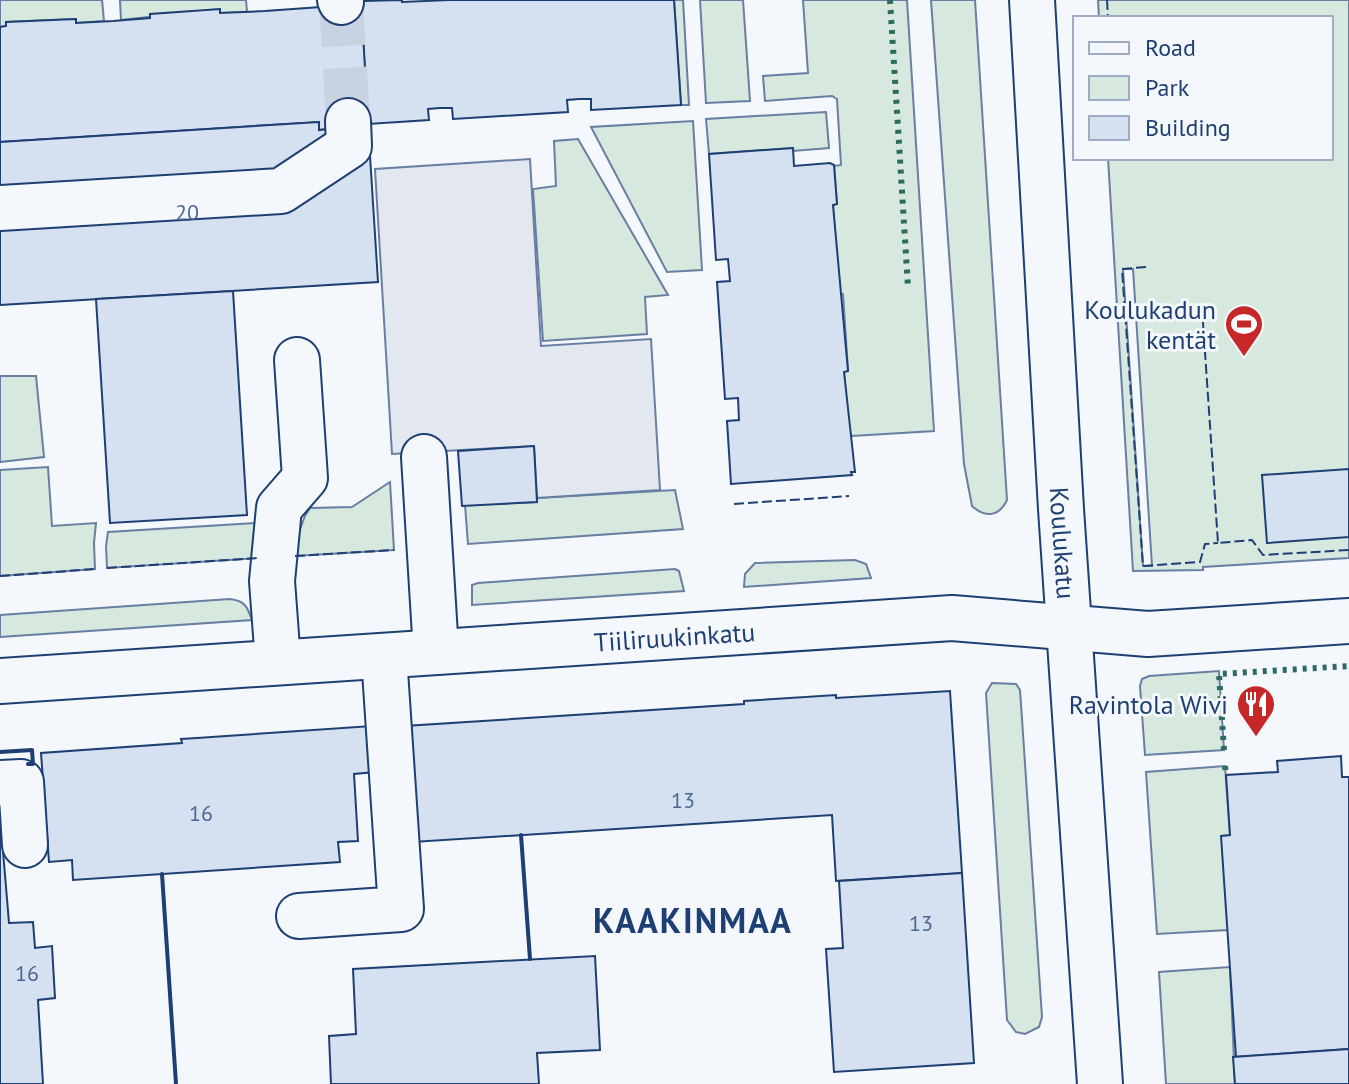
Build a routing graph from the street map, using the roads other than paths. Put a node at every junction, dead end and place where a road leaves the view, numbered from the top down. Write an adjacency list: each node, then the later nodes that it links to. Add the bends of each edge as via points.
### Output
1 (1032, 0): 7 (street, Koulukatu)
2 (348, 121): 3 (street, via 349,146 281,191)
3 (0, 208)
4 (297, 360): 10 (street, via 305,478 279,508 272,581)
5 (424, 457): 8 (street)
6 (1349, 621): 7 (street, Tiiliruukinkatu, via 1148,634)
7 (1070, 628): 8 (street, Tiiliruukinkatu, via 952,618); 15 (street, Koulukatu)
8 (436, 652): 9 (street, Tiiliruukinkatu)
9 (384, 656): 10 (street, Tiiliruukinkatu); 14 (street, via 401,909)
10 (278, 662): 11 (street, Tiiliruukinkatu)
11 (0, 681)
12 (0, 783): 13 (street, via 21,782)
13 (25, 845)
14 (299, 916)
15 (1100, 1084)

